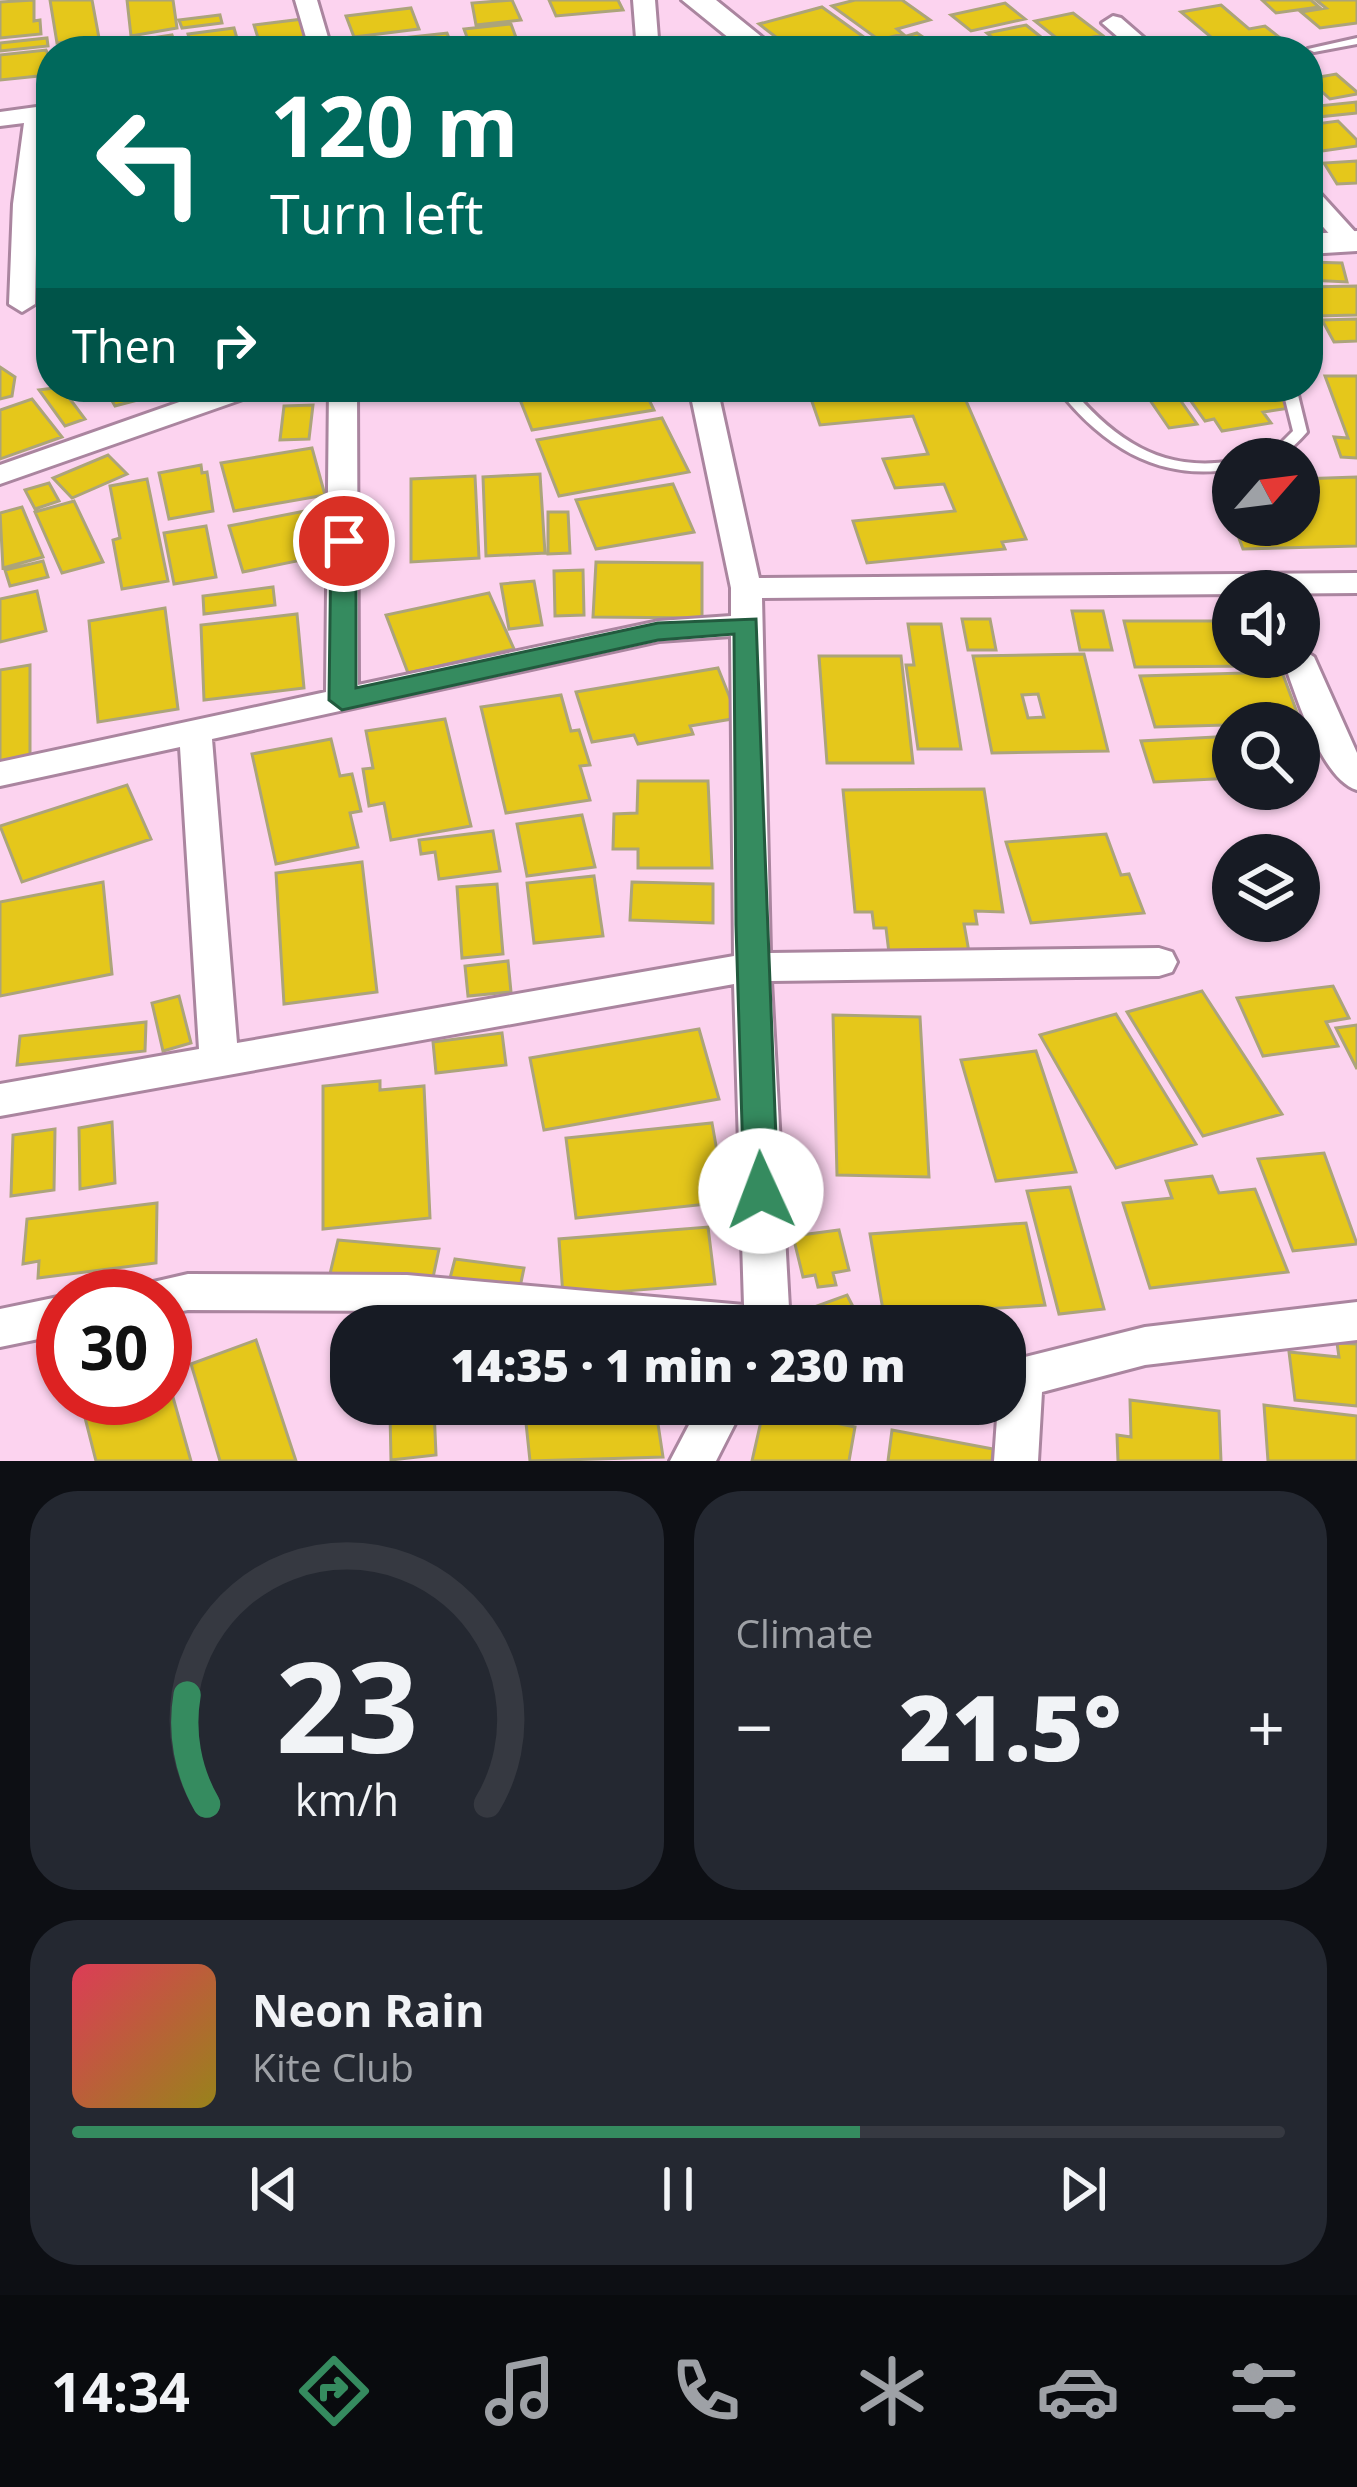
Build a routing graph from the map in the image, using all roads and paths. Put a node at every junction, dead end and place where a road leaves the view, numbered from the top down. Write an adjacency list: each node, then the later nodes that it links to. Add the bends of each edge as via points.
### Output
1 (306, 0): 5 (street)
2 (644, 0): 6 (street)
3 (700, 0): 7 (main road)
4 (1113, 23): 8 (street)
5 (317, 36)
6 (647, 36)
7 (745, 36)
8 (1129, 36)
9 (1357, 41): 10 (lane)
10 (1323, 47)
11 (36, 114): 12 (street)
12 (0, 119)
13 (36, 152): 17 (street)
14 (1323, 210): 15 (street)
15 (1354, 242): 16 (main road)
16 (1323, 243)
17 (11, 306)
18 (203, 402): 25 (street)
19 (343, 402): 32 (street)
20 (706, 402): 29 (street)
21 (1076, 402): 24 (lane, via 1097,427 1143,454)
22 (1293, 402): 23 (lane, via 1300,432)
23 (1294, 438)
24 (1212, 468)
25 (0, 476)
26 (1357, 583): 27 (street)
27 (1320, 585)
28 (1212, 588): 29 (street)
29 (746, 589): 30 (street)
30 (747, 625): 32 (street, via 658,632); 37 (street)
31 (1306, 678): 35 (street, via 1332,742)
32 (342, 700): 33 (street)
33 (195, 731): 34 (street); 38 (street)
34 (0, 774)
35 (1357, 778)
36 (1159, 962): 37 (street)
37 (752, 967): 38 (street); 42 (street)
38 (219, 1062): 39 (street)
39 (0, 1100)
40 (192, 1292): 41 (street, via 407,1293)
41 (538, 1305)
42 (766, 1305)
43 (36, 1321): 45 (street)
44 (1357, 1321): 46 (street, via 1145,1346)
45 (0, 1328)
46 (1026, 1378)
47 (712, 1425): 49 (street)
48 (1015, 1425): 50 (street)
49 (692, 1461)
50 (1016, 1461)

